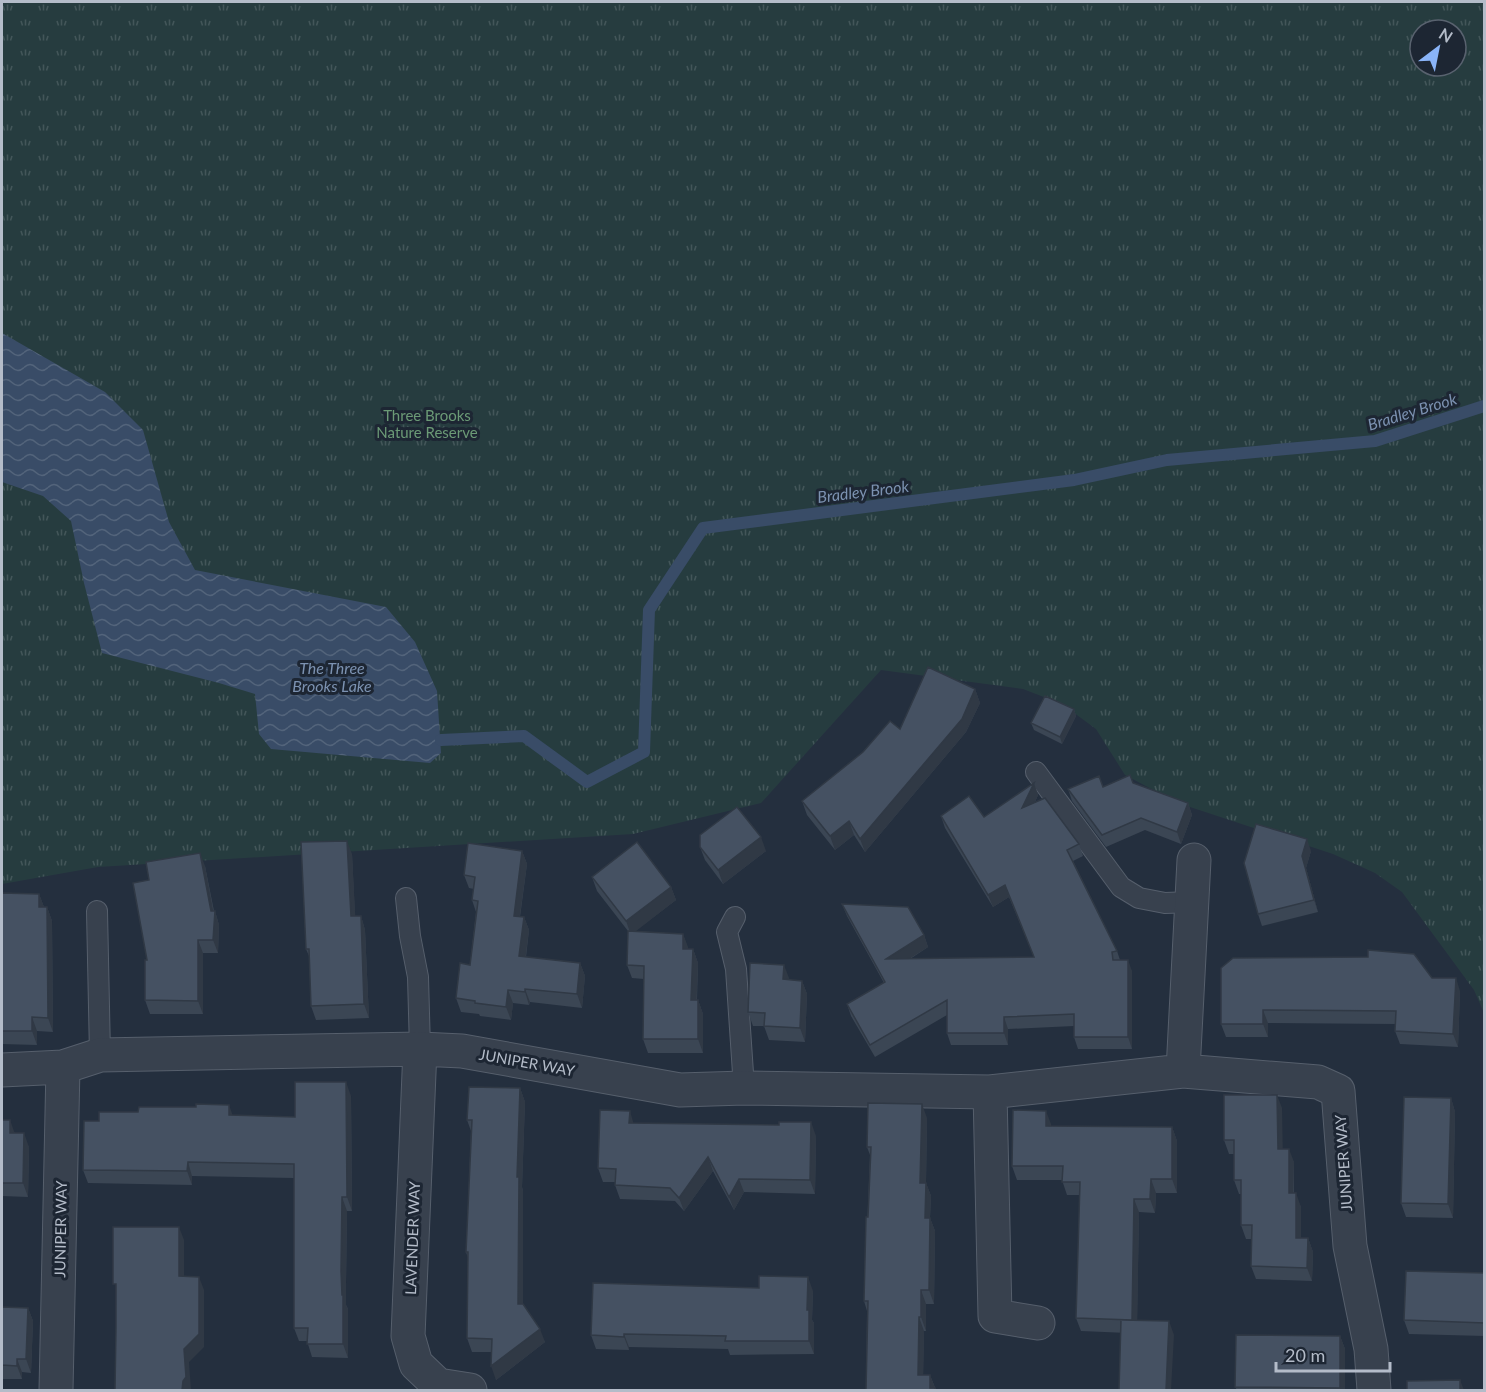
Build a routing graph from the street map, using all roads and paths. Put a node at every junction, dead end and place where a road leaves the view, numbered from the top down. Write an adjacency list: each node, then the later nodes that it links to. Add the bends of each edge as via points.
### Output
1 (1036, 772): 4 (lane, via 1121,887 1139,898 1165,903)
2 (1194, 860): 4 (street)
3 (406, 898): 7 (lane, via 418,977)
4 (1192, 902): 11 (street)
5 (97, 911): 8 (lane)
6 (735, 917): 12 (lane, via 727,932 736,969)
7 (420, 1049): 8 (street, JUNIPER WAY); 12 (street, JUNIPER WAY, via 462,1051 680,1090); 16 (street, LAVENDER WAY, via 408,1336 416,1364 438,1385)
8 (100, 1056): 9 (street, JUNIPER WAY)
9 (63, 1067): 10 (street, JUNIPER WAY); 15 (street, JUNIPER WAY)
10 (2, 1070)
11 (1183, 1071): 13 (street, JUNIPER WAY); 17 (street, JUNIPER WAY, via 1318,1082 1338,1092 1350,1246 1371,1349)
12 (744, 1088): 13 (street, JUNIPER WAY)
13 (990, 1092): 14 (street, via 995,1316)
14 (1038, 1323)
15 (56, 1390)
16 (470, 1390)
17 (1374, 1390)

